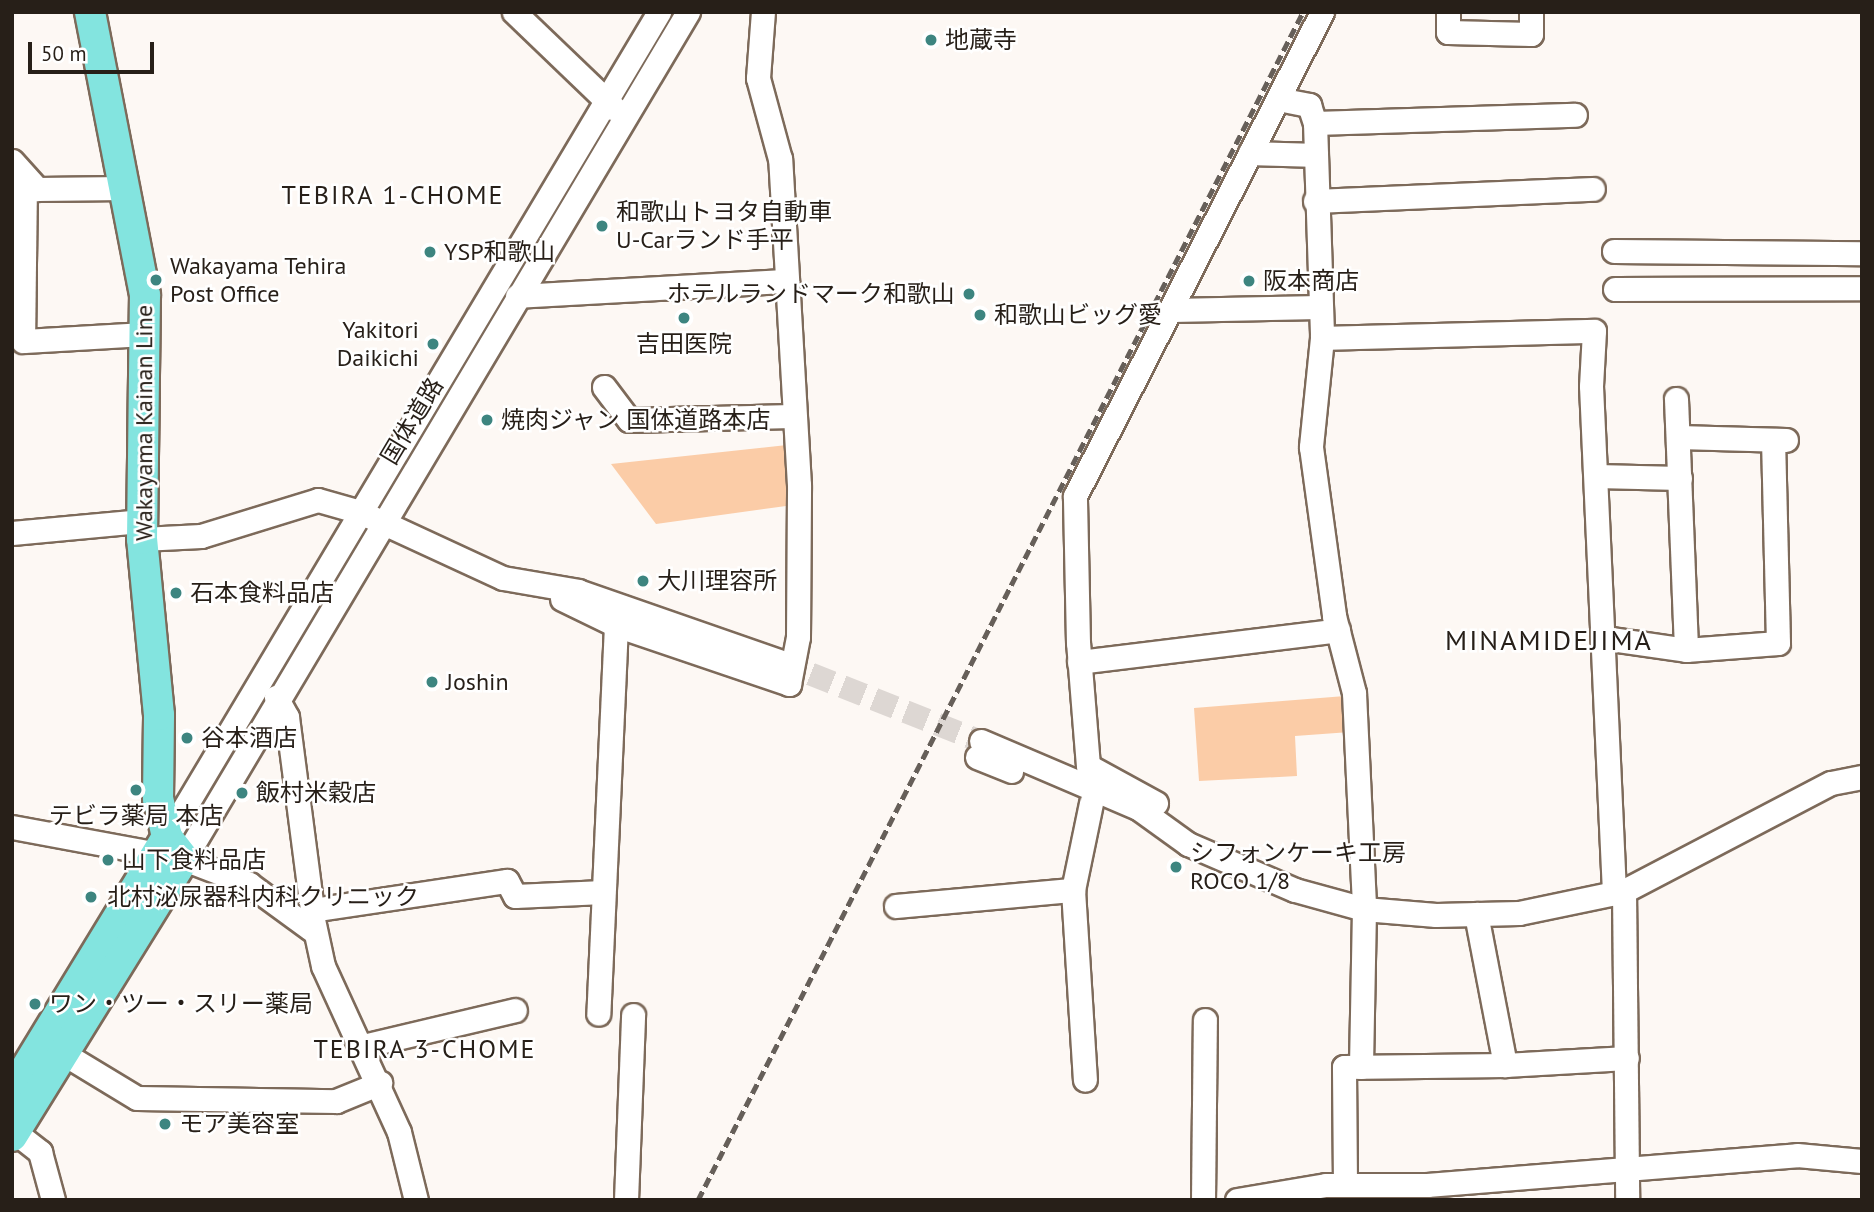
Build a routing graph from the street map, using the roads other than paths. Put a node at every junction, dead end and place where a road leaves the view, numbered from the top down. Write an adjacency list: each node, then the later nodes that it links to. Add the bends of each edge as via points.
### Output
1 (90, 12): 18 (main road, Wakayama Kainan Line)
2 (513, 12): 10 (street)
3 (659, 12): 10 (street, 国体道路)
4 (688, 12): 12 (street, 国体道路)
5 (763, 12): 23 (street, via 758,78 780,159)
6 (1322, 12): 9 (street)
7 (1448, 12): 8 (street, via 1448,32 1531,34)
8 (1531, 12)
9 (1278, 99): 13 (street, via 1309,106); 14 (street)
10 (606, 101): 12 (street); 38 (street, 国体道路)
11 (1575, 115): 13 (street)
12 (624, 118): 26 (street, 国体道路)
13 (1315, 123): 15 (street)
14 (1250, 153): 15 (street); 28 (street)
15 (1316, 155): 20 (street)
16 (12, 162): 17 (street)
17 (25, 181): 18 (street, via 37,189); 31 (street)
18 (125, 188): 29 (main road, Wakayama Kainan Line)
19 (1593, 189): 20 (street)
20 (1315, 201): 27 (street)
21 (1614, 251): 22 (street)
22 (1862, 253)
23 (786, 281): 26 (street); 34 (street)
24 (1862, 288): 25 (street)
25 (1615, 289)
26 (517, 296): 39 (street, 国体道路)
27 (1320, 307): 28 (street); 30 (street)
28 (1171, 310): 48 (street, via 1075,496)
29 (146, 334): 31 (street); 40 (main road, Wakayama Kainan Line)
30 (1322, 338): 36 (street, via 1594,331); 44 (street, via 1311,447)
31 (18, 347)
32 (604, 387): 34 (street, via 629,420)
33 (1676, 399): 35 (street)
34 (792, 416): 43 (street, via 799,485 799,637 789,684)
35 (1678, 437): 37 (street); 46 (street, via 1780,440 1778,643)
36 (1596, 476): 37 (street); 45 (street)
37 (1679, 478): 46 (street)
38 (360, 512): 39 (street); 40 (street, via 318,500 201,536); 54 (street, 国体道路)
39 (380, 524): 42 (street, via 503,578); 49 (street, 国体道路)
40 (142, 530): 41 (street); 54 (main road, Wakayama Kainan Line, via 159,715 158,799)
41 (12, 533)
42 (538, 584): 43 (street); 47 (street, via 578,591)
43 (616, 625): 56 (street)
44 (1338, 630): 48 (street); 59 (street, via 1354,693)
45 (1604, 638): 46 (street); 57 (street)
46 (1686, 650)
47 (779, 661)
48 (1079, 662): 53 (street, via 1088,766 1155,801)
49 (276, 696): 54 (street, 国体道路); 61 (street, via 287,717)
50 (1862, 777): 57 (street, via 1831,783)
51 (1091, 803): 53 (street); 53 (street, via 979,749 1138,808); 55 (street)
52 (12, 827): 54 (street)
53 (1169, 828): 59 (street, via 1188,844 1296,890)
54 (169, 849): 61 (street, via 249,884); 67 (main road)
55 (1073, 890): 58 (street); 71 (street)
56 (603, 892): 61 (street, via 515,896 507,881); 63 (street)
57 (1619, 892): 60 (street, via 1519,913); 68 (street)
58 (896, 906)
59 (1364, 909): 60 (street); 70 (street)
60 (1476, 914): 69 (street)
61 (312, 920): 66 (street)
62 (515, 1010): 66 (street)
63 (598, 1014)
64 (633, 1015): 80 (street)
65 (1205, 1020): 81 (street)
66 (362, 1046): 72 (street)
67 (53, 1047): 72 (street, via 137,1098 336,1101); 73 (main road); 74 (main road)
68 (1627, 1058): 69 (street); 76 (street)
69 (1505, 1065): 70 (street)
70 (1361, 1067): 77 (street, via 1345,1067)
71 (1085, 1080)
72 (380, 1083): 79 (street)
73 (12, 1091)
74 (13, 1132): 78 (street, via 40,1152)
75 (1862, 1161): 76 (street, via 1797,1155)
76 (1629, 1169): 77 (street); 83 (street)
77 (1345, 1184): 82 (street)
78 (53, 1200)
79 (416, 1200)
80 (626, 1200)
81 (1203, 1200)
82 (1237, 1200)
83 (1627, 1200)

